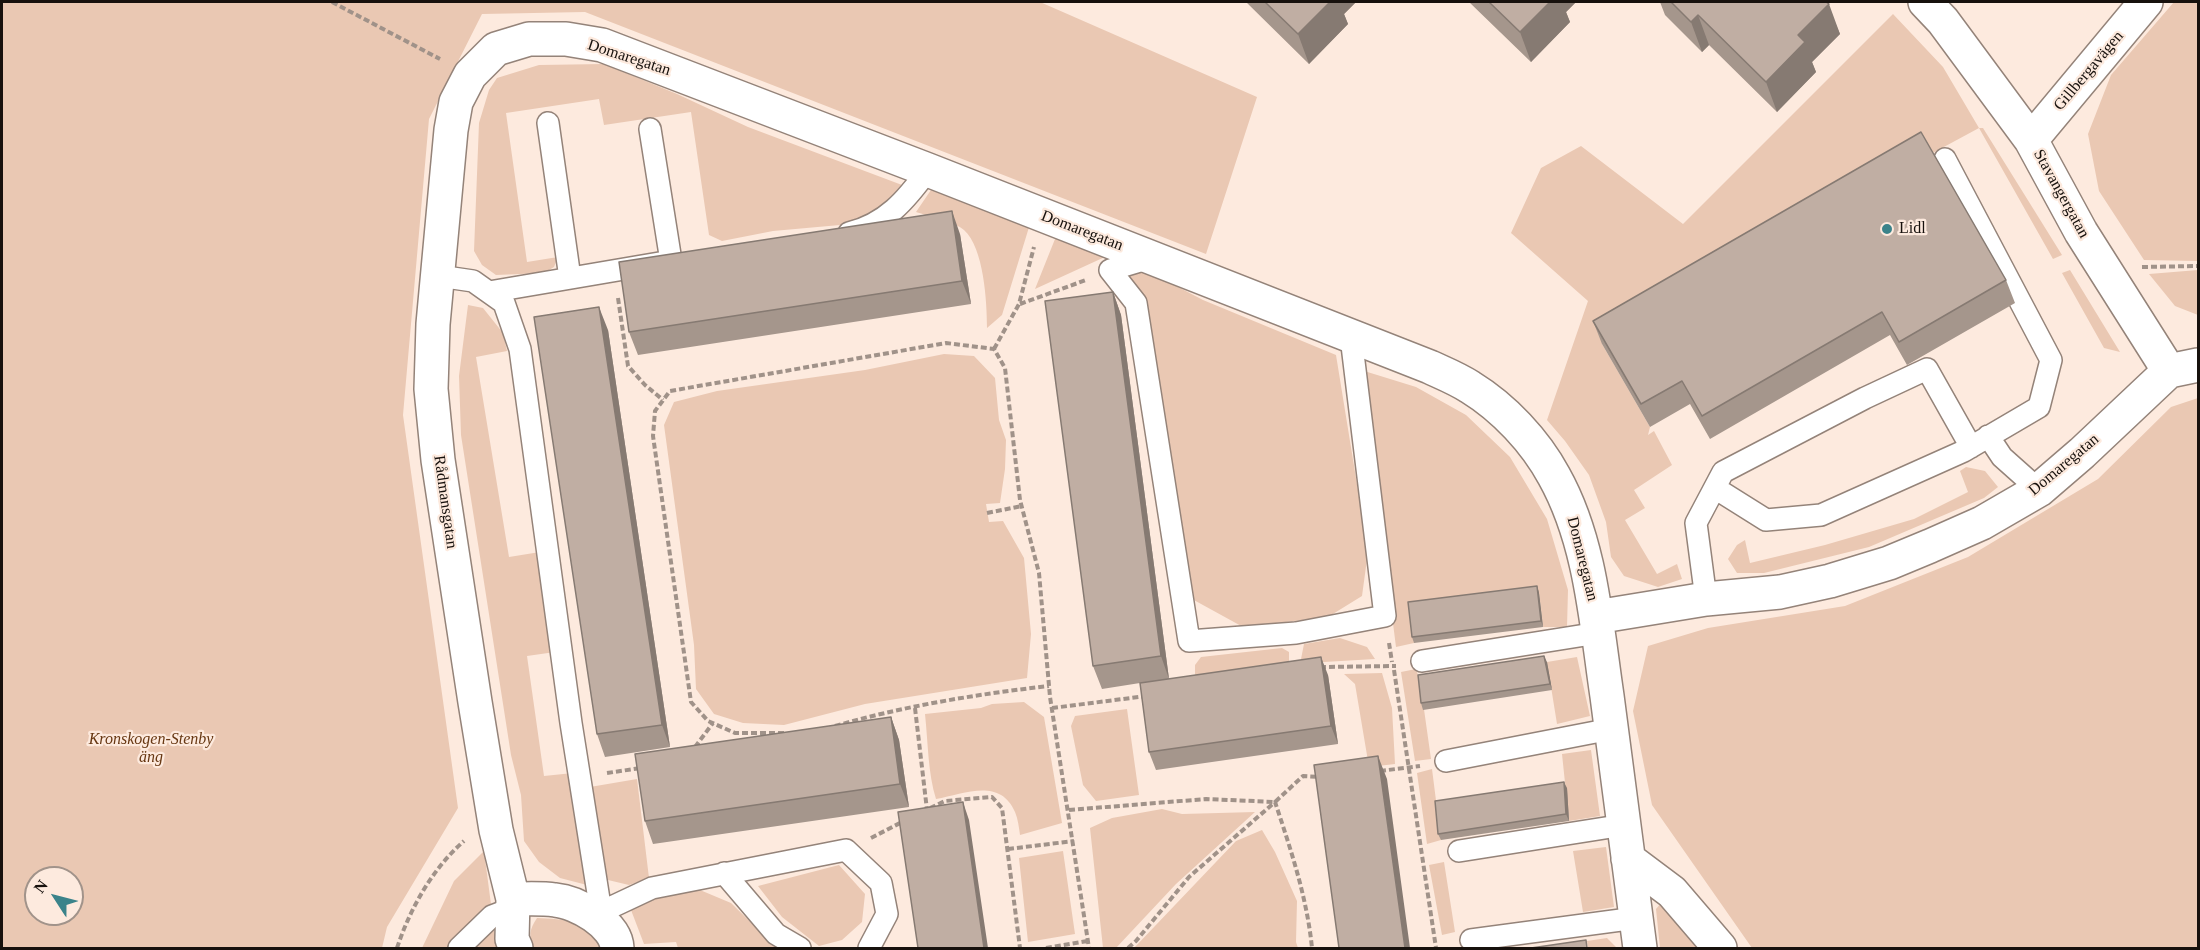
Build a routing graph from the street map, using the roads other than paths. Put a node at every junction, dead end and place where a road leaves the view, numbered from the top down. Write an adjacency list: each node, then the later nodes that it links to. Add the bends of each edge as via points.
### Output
1 (1925, 2): 6 (street, Stavangergatan)
2 (2146, 2): 6 (street, Gillbergavägen)
3 (463, 88): 8 (street, Domaregatan, via 496,50 529,39 566,39 602,45); 13 (street, Rådmansgatan, via 451,130)
4 (548, 123): 14 (lane)
5 (650, 129): 12 (lane)
6 (2031, 140): 17 (street, Stavangergatan, via 2108,274)
7 (1945, 159): 18 (lane, via 2051,360 2039,407)
8 (928, 170): 9 (lane, via 904,202 867,228); 11 (street, Domaregatan)
9 (825, 239)
10 (693, 258): 12 (lane)
11 (1150, 258): 16 (street, Domaregatan); 16 (lane, via 1110,270 1136,303 1189,641 1296,633 1385,616)
12 (671, 261): 14 (lane)
13 (439, 276): 15 (lane, via 473,281); 30 (street, Rådmansgatan, via 431,388 438,460 496,830)
14 (570, 278): 15 (lane)
15 (489, 292): 29 (lane, via 504,303 520,349 601,912 652,888)
16 (1351, 337): 22 (street, Domaregatan, via 1430,366 1470,387 1504,413 1531,442 1554,475 1571,513 1585,559)
17 (2184, 368): 20 (street, Domaregatan)
18 (1979, 441): 19 (lane, via 1821,515 1766,520); 19 (lane, via 1927,369 1723,472); 20 (lane)
19 (1715, 488): 21 (lane, via 1696,523)
20 (2039, 490): 21 (street, Domaregatan, via 1982,523 1889,563 1780,592)
21 (1706, 599): 22 (street, Domaregatan)
22 (1597, 625): 23 (lane); 24 (street, Domaregatan)
23 (1422, 661)
24 (1611, 729): 25 (lane); 26 (street, Domaregatan)
25 (1446, 761)
26 (1624, 825): 27 (lane); 28 (street, Domaregatan)
27 (1459, 851)
28 (1629, 859): 31 (street, Domaregatan); 38 (street, via 1672,892)
29 (724, 873): 36 (lane, via 776,934); 37 (lane, via 846,850 881,883 886,914)
30 (513, 904): 33 (lane, via 492,916); 34 (street, Rådmansgatan, via 512,939); 35 (street, via 557,900 591,914 606,926)
31 (1638, 933): 32 (lane)
32 (1471, 939)
33 (459, 948)
34 (516, 948)
35 (617, 948)
36 (800, 948)
37 (869, 948)
38 (1720, 948)

